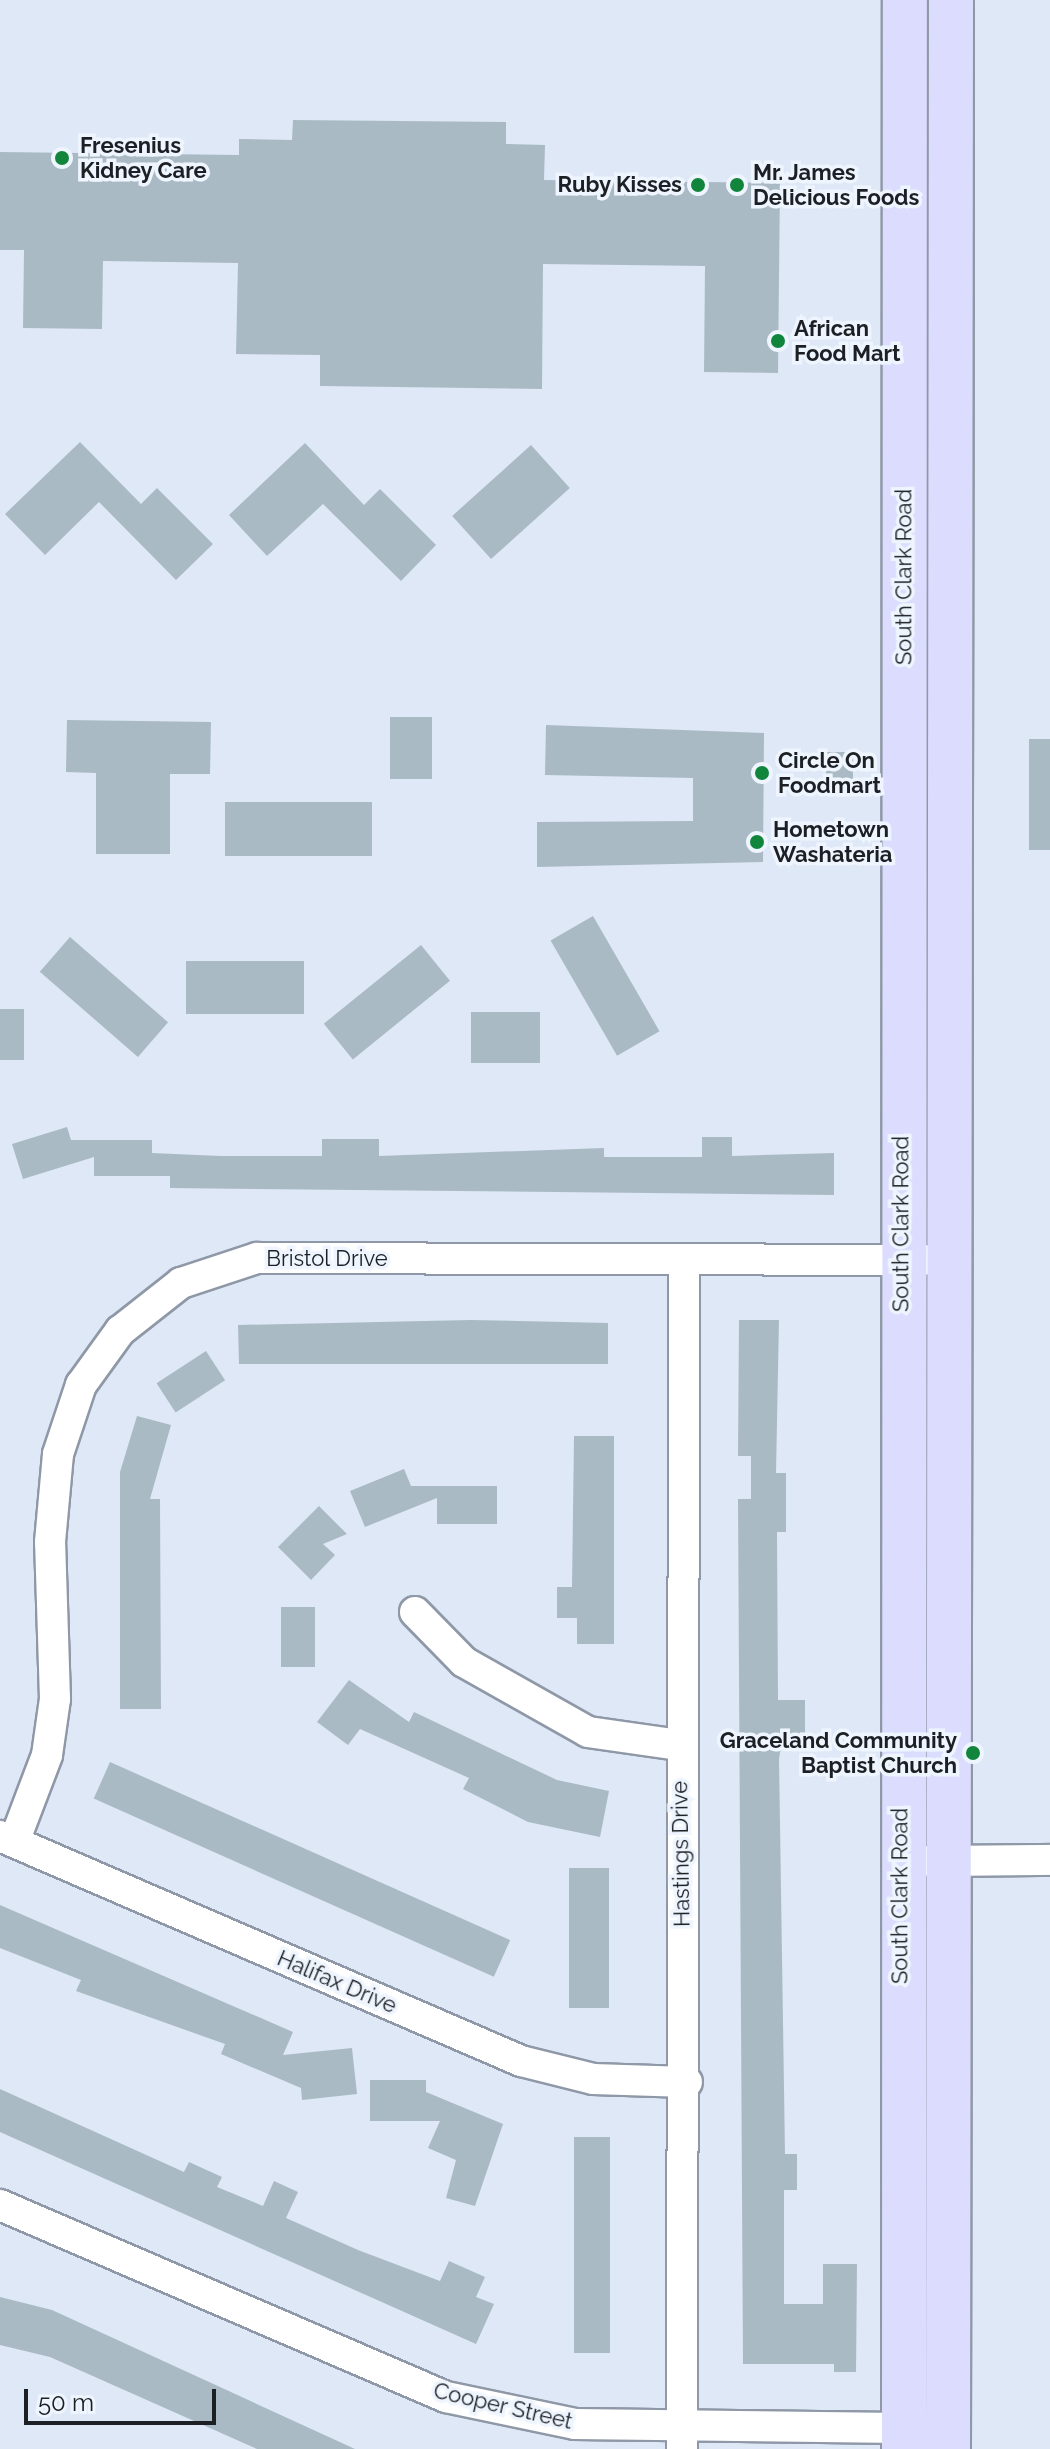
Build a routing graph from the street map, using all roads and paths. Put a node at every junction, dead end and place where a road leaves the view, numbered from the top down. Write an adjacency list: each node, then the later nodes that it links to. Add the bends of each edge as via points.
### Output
1 (905, 0): 3 (main road, South Clark Road)
2 (951, 0): 4 (main road, South Clark Road)
3 (904, 137): 4 (main road); 6 (main road, South Clark Road)
4 (950, 139): 7 (main road, South Clark Road)
5 (684, 1259): 6 (street, Bristol Drive); 9 (street, Hastings Drive); 10 (street, Bristol Drive, via 257,1258 181,1283 120,1331 81,1385 58,1454 50,1542 55,1699 47,1755)
6 (901, 1260): 7 (street, Bristol Drive); 11 (main road, South Clark Road)
7 (946, 1260): 13 (main road, South Clark Road)
8 (415, 1612): 9 (street, via 464,1662 588,1732 637,1745)
9 (679, 1745): 14 (street, Hastings Drive)
10 (7, 1839): 14 (street, Halifax Drive, via 521,2061 593,2079)
11 (899, 1860): 13 (street); 18 (main road, South Clark Road)
12 (1050, 1860): 13 (street)
13 (947, 1861): 16 (main road, South Clark Road)
14 (687, 2082): 17 (street, Hastings Drive)
15 (0, 2205): 17 (street, Cooper Street, via 446,2397)
16 (948, 2438): 18 (street, Cooper Street)
17 (682, 2439): 18 (street, Cooper Street)
18 (904, 2439)

